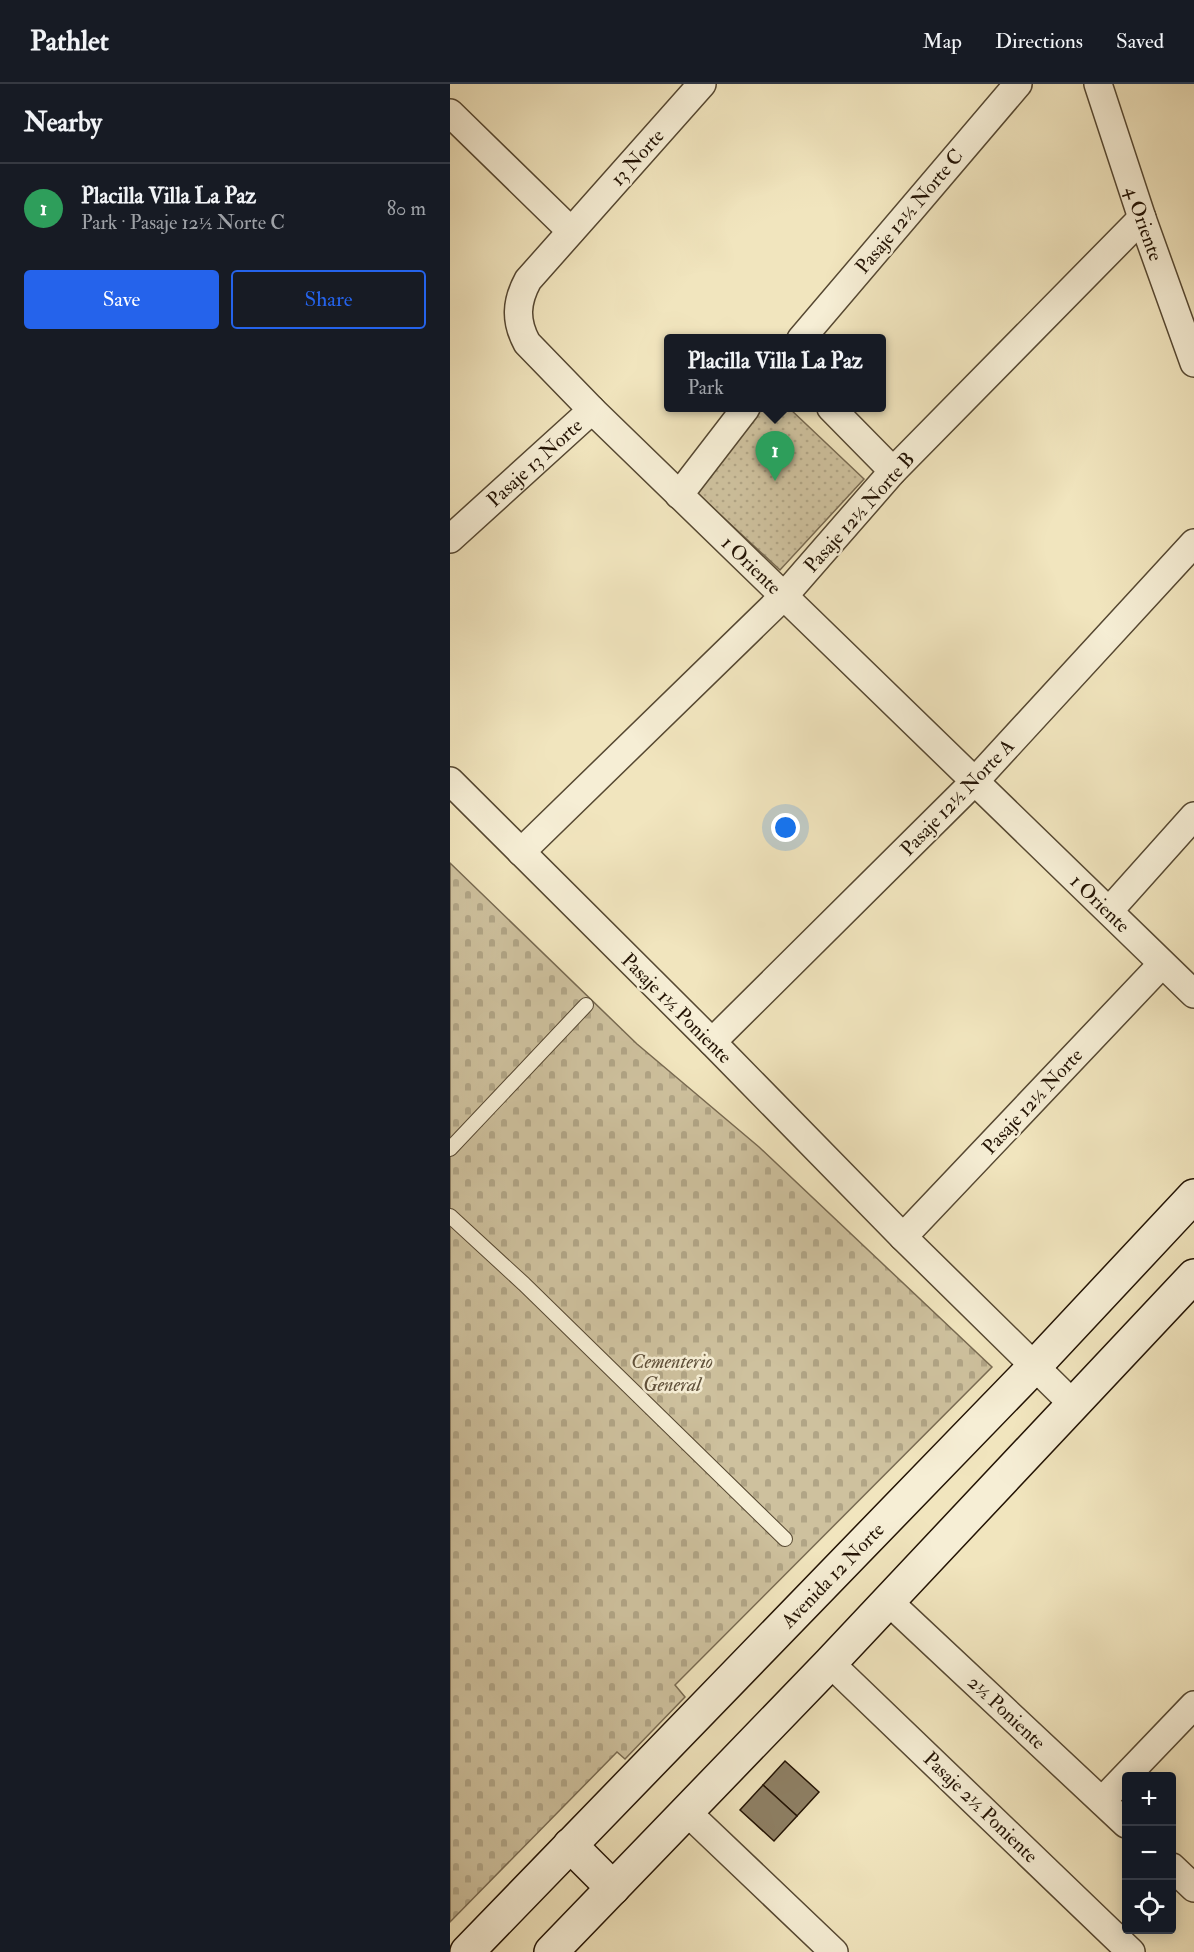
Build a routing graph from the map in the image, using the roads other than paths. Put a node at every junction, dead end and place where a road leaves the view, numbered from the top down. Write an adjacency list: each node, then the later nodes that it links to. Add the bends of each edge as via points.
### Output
1 (702, 84): 6 (street, 13 Norte)
2 (1018, 84): 7 (street, Pasaje 12½ Norte C)
3 (1098, 84): 5 (street, 4 Oriente)
4 (450, 113): 6 (street)
5 (1142, 218): 8 (street, 4 Oriente); 12 (street, Pasaje 12½ Norte B)
6 (571, 231): 9 (street, 1 Oriente, via 528,280 518,305 518,318 527,344)
7 (805, 334)
8 (1194, 363)
9 (592, 410): 13 (street, 1 Oriente); 14 (street, Pasaje 13 Norte)
10 (743, 412): 13 (street)
11 (835, 412): 12 (street)
12 (893, 471): 16 (street, Pasaje 12½ Norte B)
13 (679, 495): 16 (street, 1 Oriente)
14 (454, 527)
15 (1194, 543): 18 (street, Pasaje 12½ Norte A)
16 (784, 596): 18 (street, 1 Oriente); 20 (street, Pasaje 12½ Norte B)
17 (450, 781): 20 (street, Pasaje 1½ Poniente)
18 (975, 781): 21 (street, 1 Oriente); 25 (street, Pasaje 12½ Norte A)
19 (1194, 816): 21 (street)
20 (521, 852): 25 (street, Pasaje 1½ Poniente)
21 (1109, 911): 22 (street, 1 Oriente)
22 (1162, 964): 23 (street, 1 Oriente); 29 (street, Pasaje 12½ Norte)
23 (1194, 994)
24 (586, 1005): 26 (lane)
25 (712, 1042): 29 (street, Pasaje 1½ Poniente)
26 (450, 1149)
27 (1190, 1208): 31 (main road, Avenida 12 Norte)
28 (450, 1216): 33 (lane)
29 (903, 1238): 31 (street, Pasaje 1½ Poniente)
30 (1194, 1276): 32 (main road)
31 (1034, 1366): 32 (street, Pasaje 1½ Poniente); 40 (main road, Avenida 12 Norte)
32 (1073, 1404): 34 (main road)
33 (785, 1539)
34 (888, 1601): 35 (main road); 37 (street, 2½ Poniente)
35 (830, 1662): 38 (main road); 47 (street, Pasaje 2½ Poniente)
36 (1194, 1705): 37 (street)
37 (1102, 1801): 39 (street, 2½ Poniente)
38 (687, 1812): 42 (main road); 46 (street)
39 (1122, 1820)
40 (570, 1845): 42 (main road); 44 (main road, Avenida 12 Norte)
41 (1176, 1870): 43 (street)
42 (613, 1888): 45 (main road)
43 (1194, 1888)
44 (467, 1952)
45 (551, 1952)
46 (834, 1952)
47 (1131, 1952)

